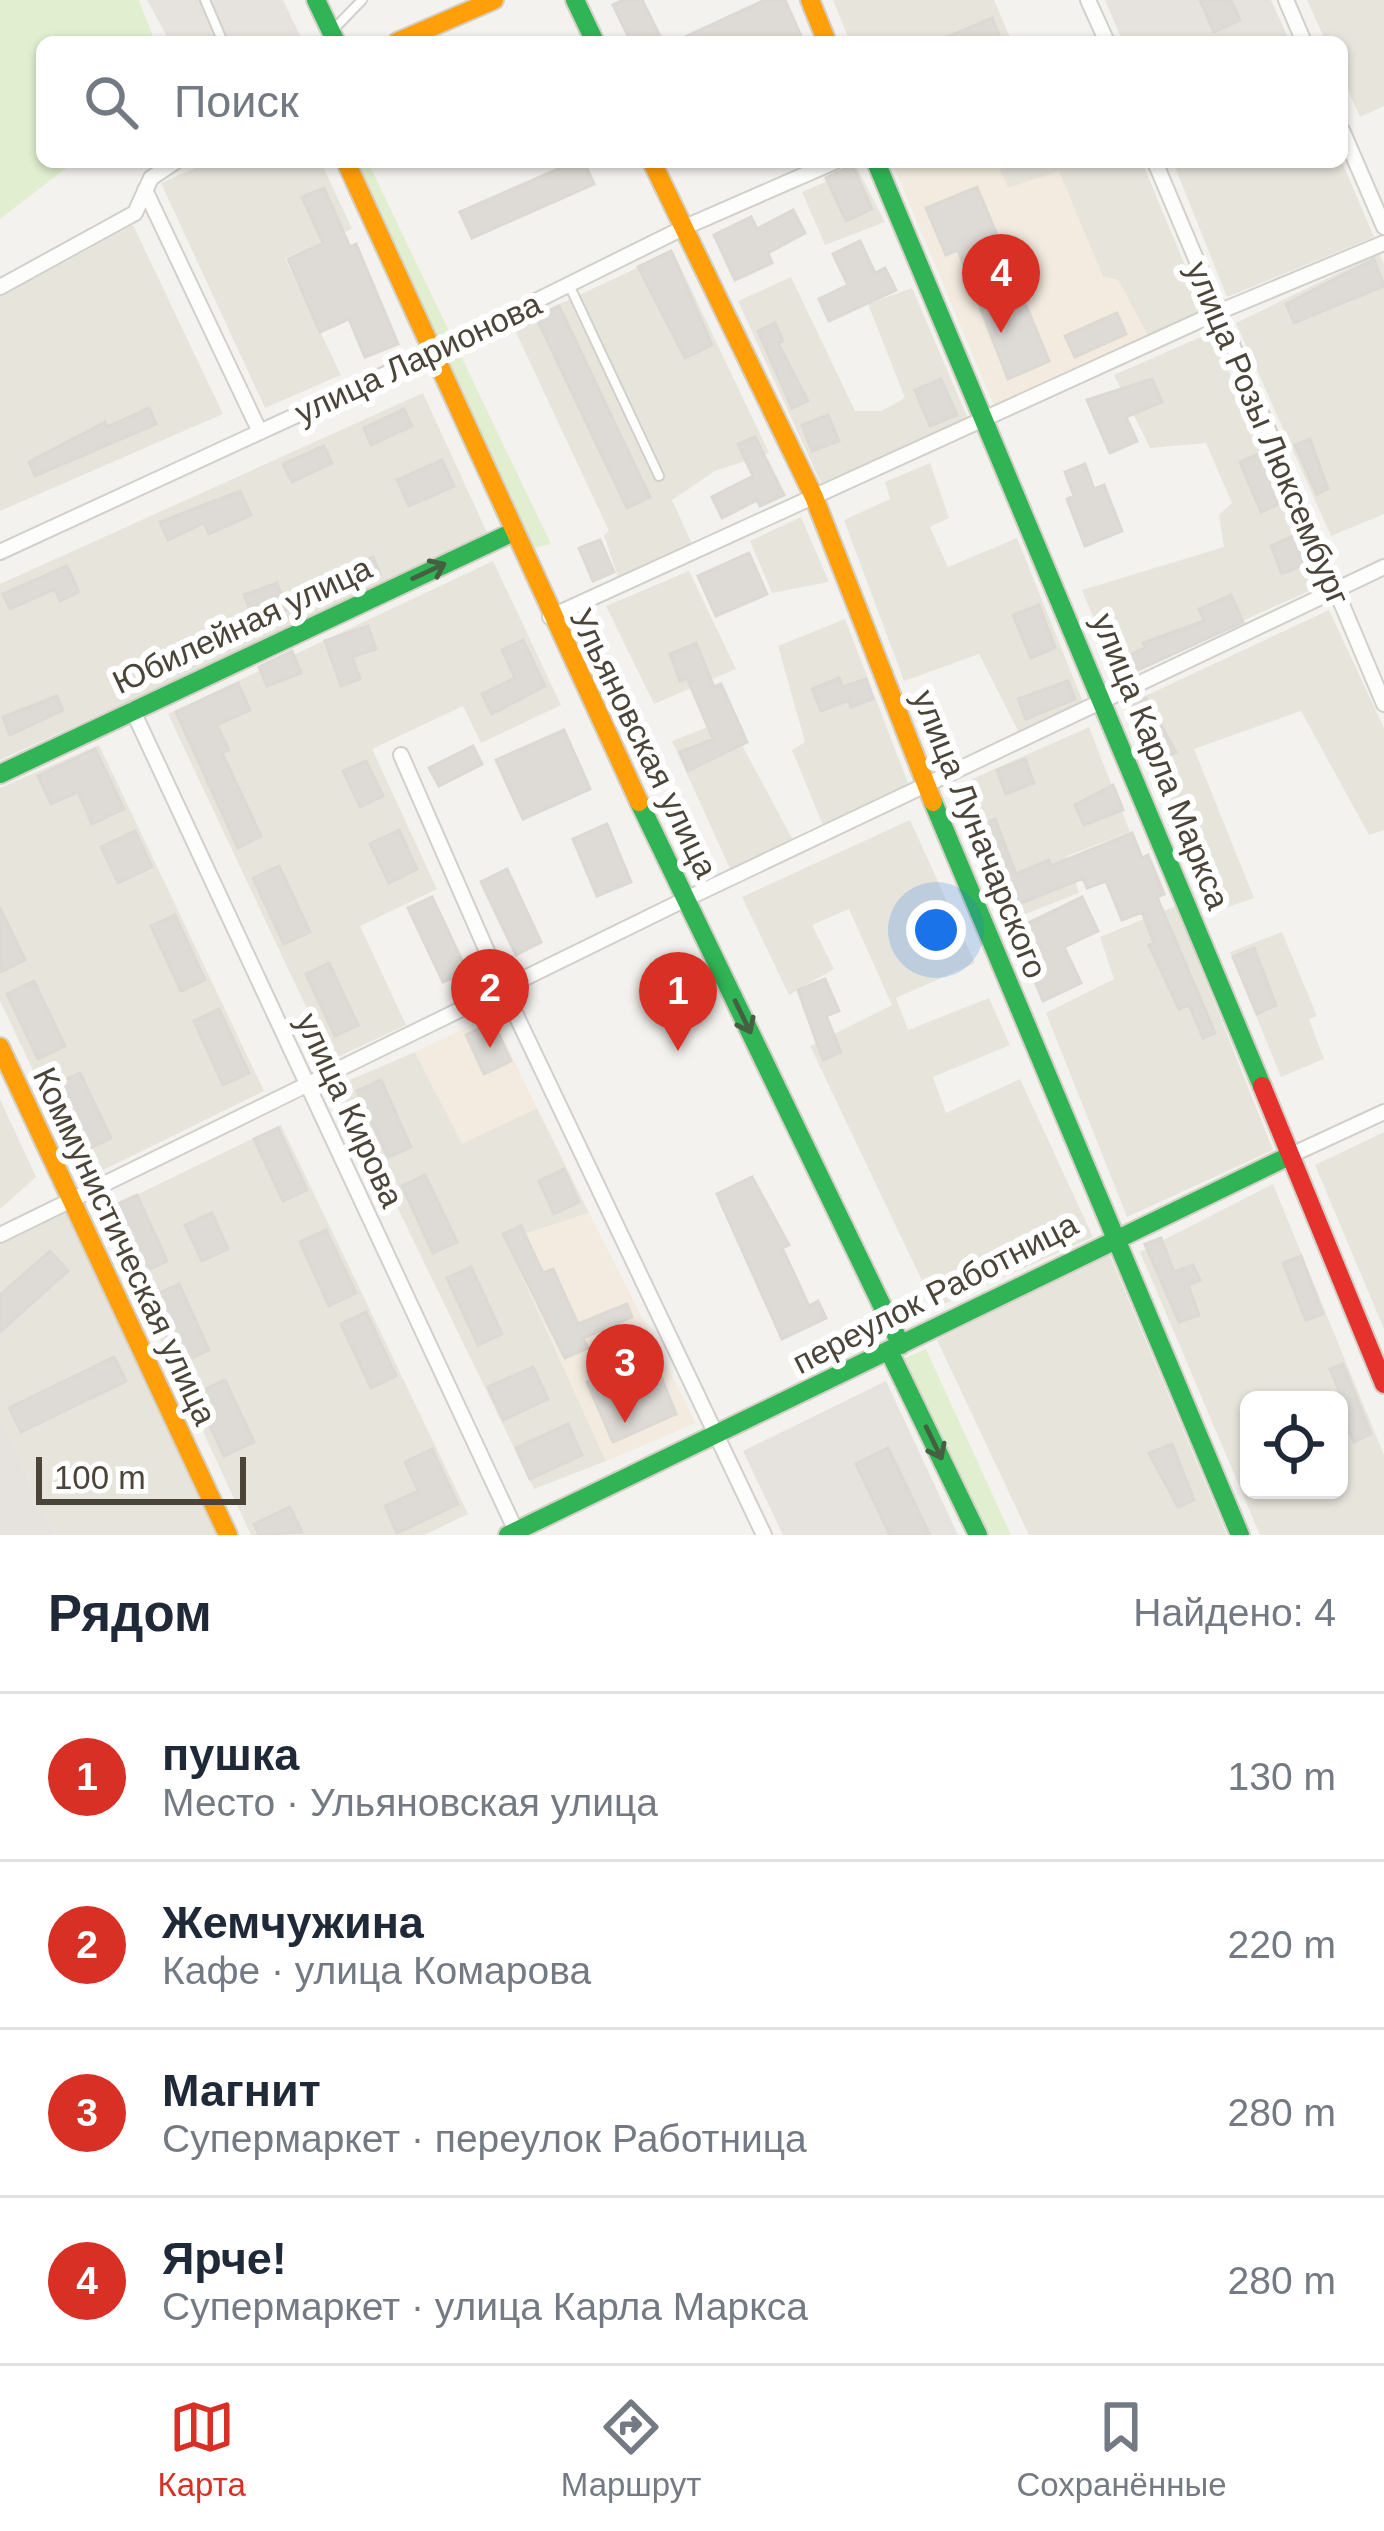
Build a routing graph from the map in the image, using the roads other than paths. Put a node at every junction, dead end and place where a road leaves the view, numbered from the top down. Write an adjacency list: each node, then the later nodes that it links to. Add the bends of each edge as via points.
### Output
1 (206, 0): 9 (lane)
2 (316, 0): 10 (street)
3 (362, 0): 11 (lane)
4 (494, 0): 12 (street)
5 (575, 0): 13 (street)
6 (810, 0): 14 (street)
7 (1088, 0): 15 (street)
8 (1286, 0): 16 (street)
9 (221, 36)
10 (333, 36)
11 (334, 36)
12 (412, 36)
13 (592, 36)
14 (825, 36)
15 (1104, 36)
16 (1301, 36)
17 (1348, 144): 25 (street)
18 (167, 168): 24 (street)
19 (349, 168): 31 (street, Ульяновская улица)
20 (655, 168): 26 (street, улица Луначарского)
21 (820, 168): 26 (street, улица Ларионова)
22 (879, 168): 32 (street, улица Карла Маркса)
23 (1157, 168): 30 (street, улица Розы Люксембург)
24 (145, 190): 28 (street, via 135,213); 33 (street)
25 (1384, 227)
26 (683, 228): 29 (street, улица Ларионова); 35 (street, улица Луначарского)
27 (1384, 243): 30 (street)
28 (0, 287)
29 (570, 287): 31 (street, улица Ларионова); 34 (lane)
30 (1216, 314): 32 (street); 39 (street, улица Розы Люксембург)
31 (431, 353): 33 (street, улица Ларионова); 36 (street, Ульяновская улица)
32 (988, 420): 35 (street); 41 (street, улица Карла Маркса)
33 (259, 430): 37 (street, улица Ларионова)
34 (659, 476)
35 (814, 496): 40 (street); 46 (street, улица Луначарского)
36 (511, 533): 40 (street, Ульяновская улица); 43 (street, Юбилейная улица, one-way to 36)
37 (0, 552)
38 (1384, 567): 39 (street)
39 (1335, 590): 41 (street); 42 (street, улица Розы Люксембург)
40 (550, 617): 47 (street, Ульяновская улица)
41 (1105, 701): 46 (street); 52 (street, улица Карла Маркса)
42 (1384, 704)
43 (133, 709): 45 (street, Юбилейная улица); 50 (street, улица Кирова)
44 (401, 755): 48 (street)
45 (0, 774)
46 (926, 785): 47 (street); 55 (street, улица Луначарского)
47 (686, 899): 48 (street); 56 (street, Ульяновская улица, one-way to 56)
48 (503, 988): 50 (street); 58 (street)
49 (0, 1047): 53 (street, Коммунистическая улица)
50 (306, 1086): 53 (street); 59 (street, улица Кирова)
51 (1384, 1112): 52 (street, переулок Работница)
52 (1289, 1156): 55 (street, переулок Работница); 57 (street, улица Карла Маркса)
53 (68, 1200): 54 (street); 60 (street, Коммунистическая улица)
54 (0, 1234)
55 (1112, 1235): 56 (street, переулок Работница); 63 (street, улица Луначарского)
56 (895, 1348): 58 (street, переулок Работница); 62 (street, Ульяновская улица, one-way to 62)
57 (1384, 1384)
58 (717, 1437): 59 (street, переулок Работница); 61 (street)
59 (514, 1534)
60 (228, 1535)
61 (764, 1535)
62 (978, 1535)
63 (1240, 1535)

